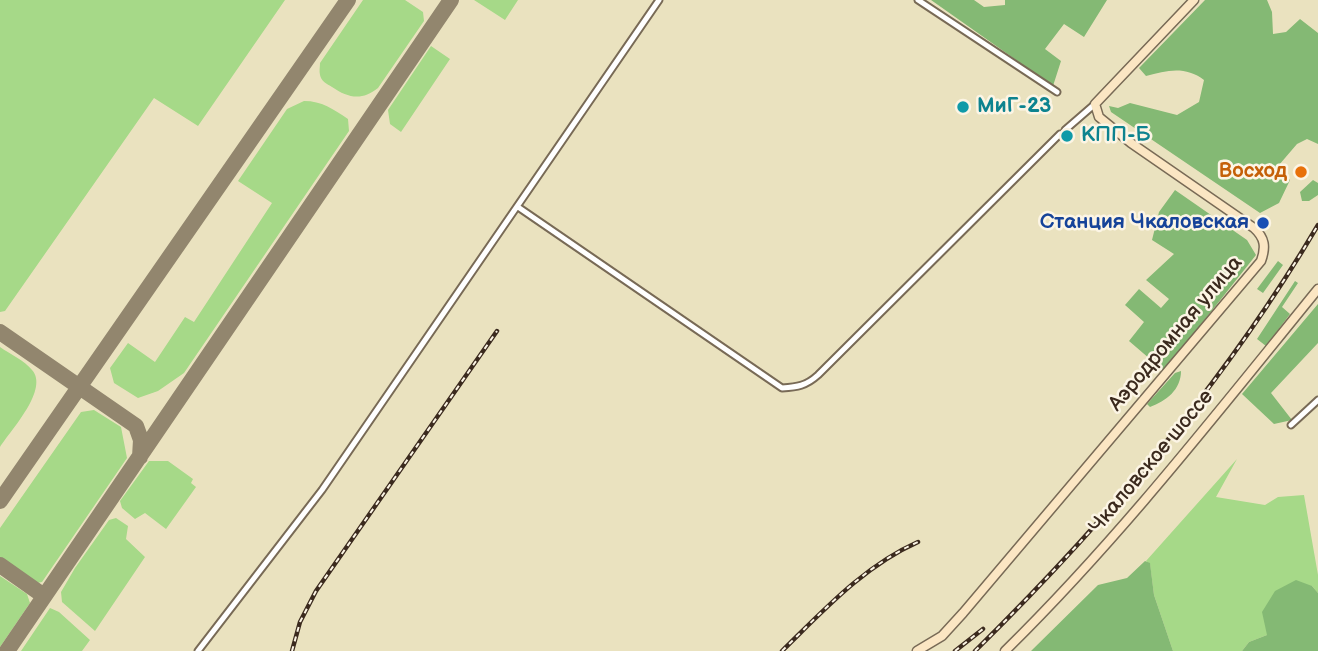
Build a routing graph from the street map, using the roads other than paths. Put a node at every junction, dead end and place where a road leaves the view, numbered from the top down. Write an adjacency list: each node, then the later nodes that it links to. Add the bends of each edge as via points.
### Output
1 (659, 0): 6 (street)
2 (918, 0): 4 (street)
3 (1194, 0): 5 (street)
4 (1057, 92)
5 (1095, 104): 6 (street, via 818,375 800,386 782,388); 11 (street, Аэродромная улица, via 1099,117 1131,143 1257,231 1264,254 963,613 942,636)
6 (518, 207): 10 (street, via 322,490)
7 (1318, 289): 12 (street, Чкаловское шоссе, via 1154,490)
8 (1318, 400): 9 (street)
9 (1291, 425)
10 (198, 651)
11 (917, 651)
12 (1005, 651)

